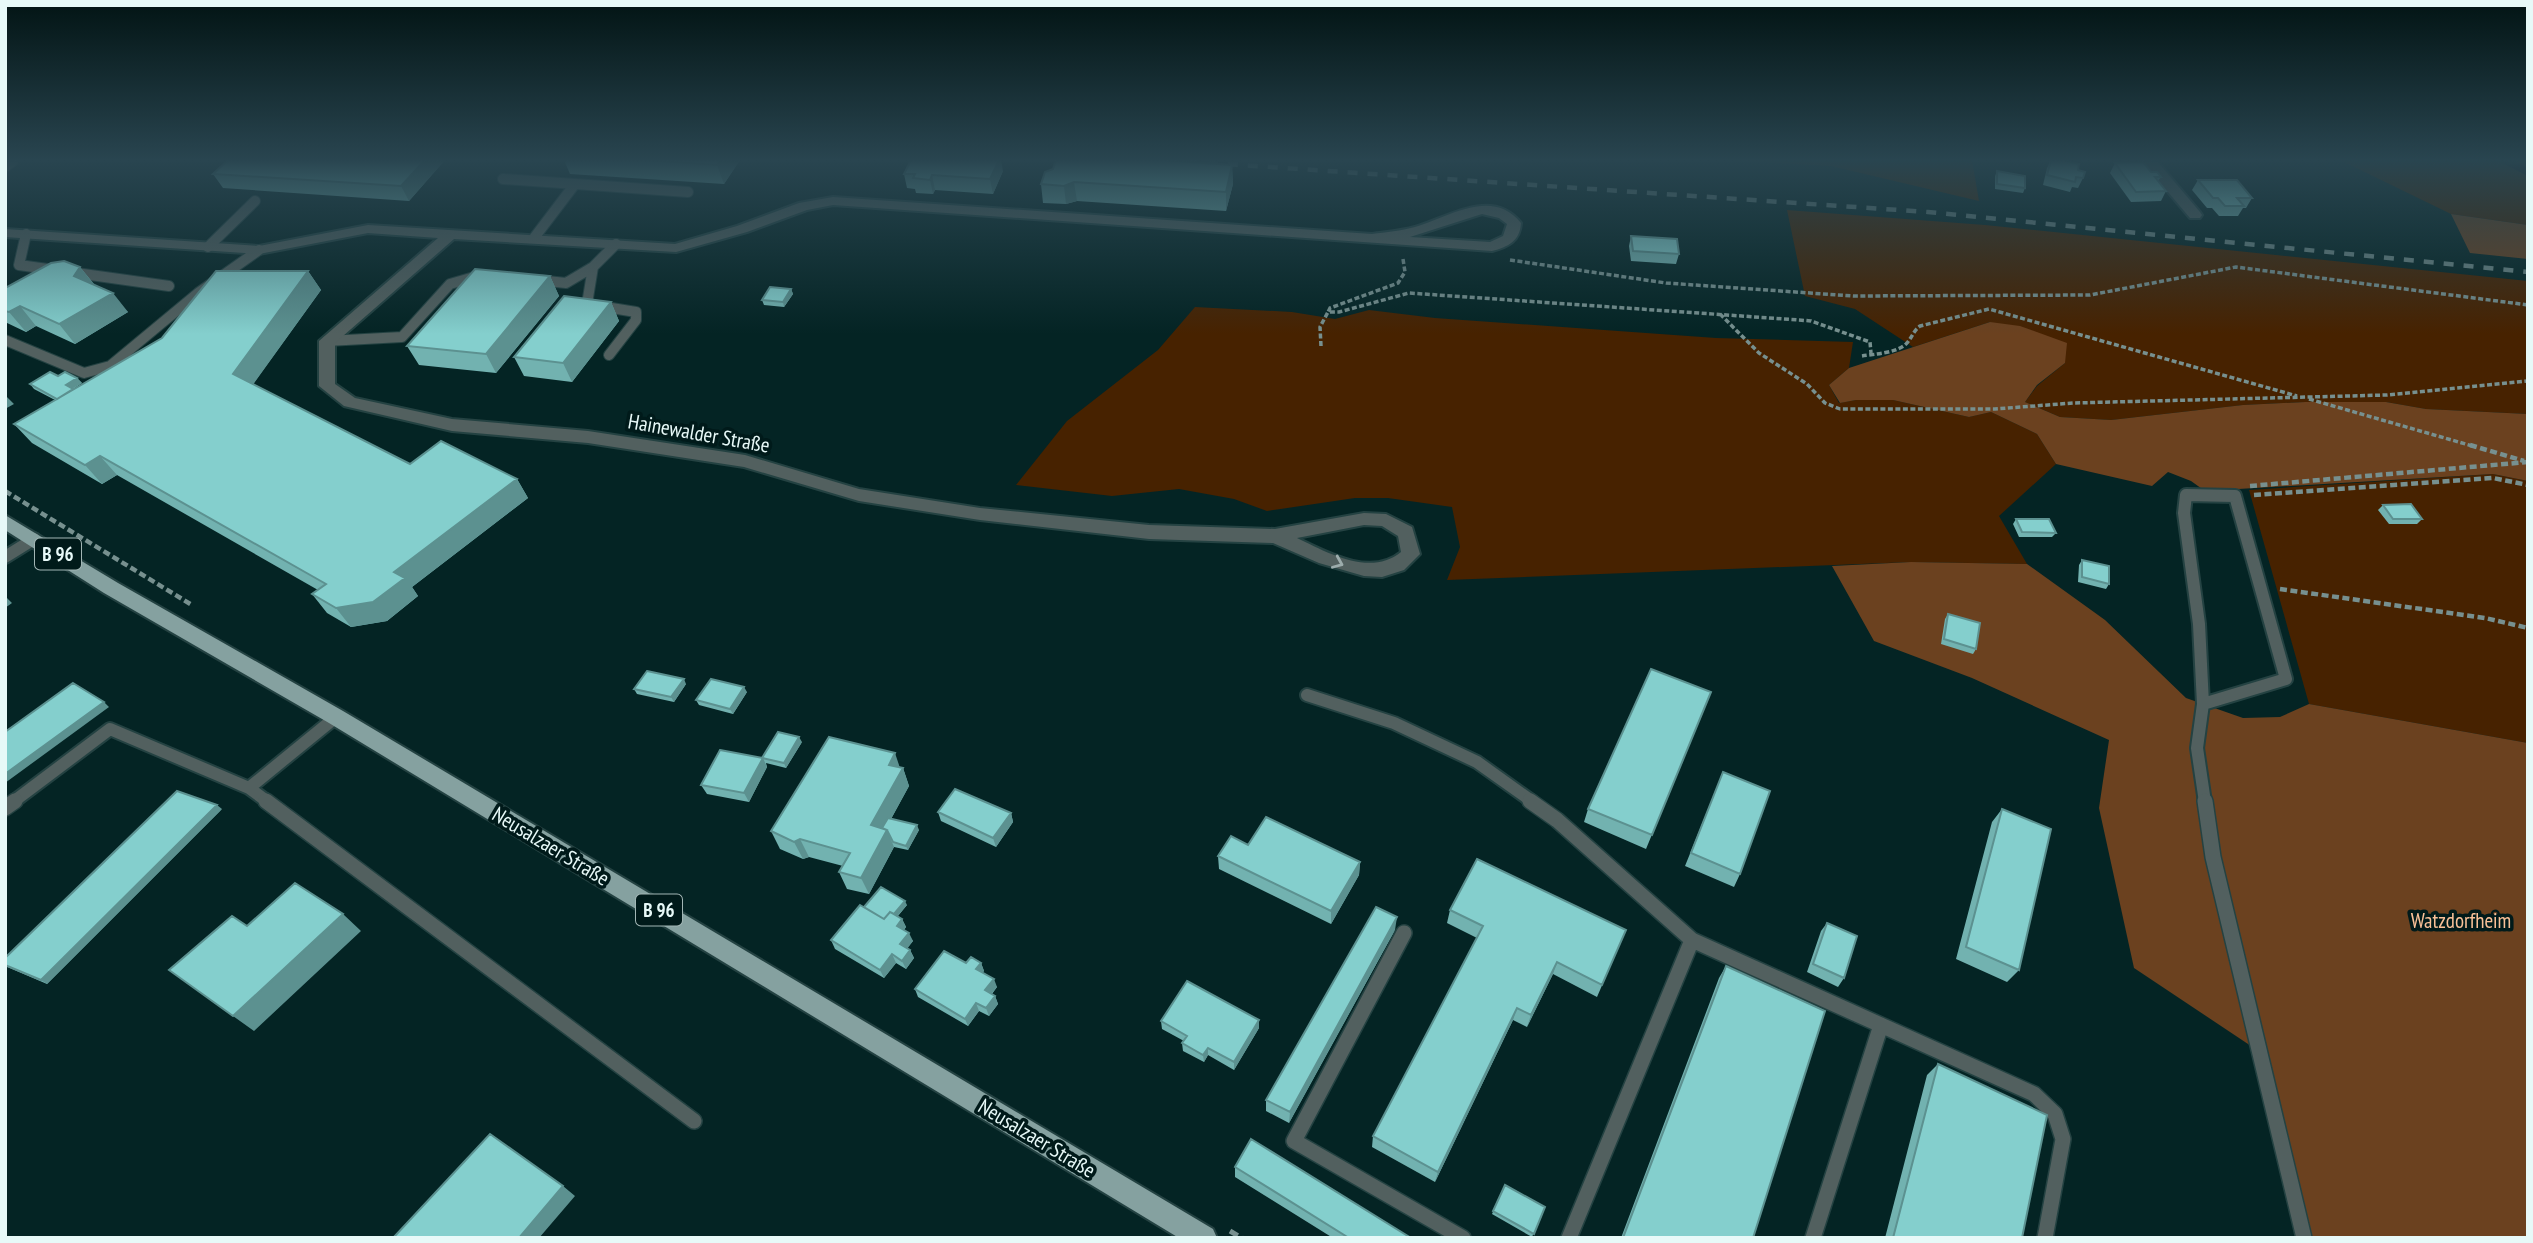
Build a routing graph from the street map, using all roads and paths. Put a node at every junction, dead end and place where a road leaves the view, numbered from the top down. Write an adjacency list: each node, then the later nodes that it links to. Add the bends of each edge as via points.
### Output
1 (238, 218): 13 (lane)
2 (549, 218): 11 (lane)
3 (770, 218): 12 (street, via 690,246)
4 (1089, 218): 10 (street)
5 (1449, 218): 10 (street, via 1406,234)
6 (1510, 218): 10 (street, via 1514,233 1492,247)
7 (5, 233): 9 (street)
8 (452, 233): 11 (street); 14 (street, via 368,229); 24 (street)
9 (26, 234): 13 (street); 19 (lane, via 19,265)
10 (1374, 237): 21 (path, via 1404,260 1403,279)
11 (534, 238): 12 (street)
12 (615, 244): 16 (lane)
13 (208, 247): 14 (street)
14 (259, 250): 23 (lane, via 100,371 84,373)
15 (1505, 258): 20 (path, via 1666,283 1853,296 2090,295 2236,267)
16 (593, 267): 18 (lane, via 566,283); 27 (lane, via 587,304 636,312 636,320)
17 (494, 276): 24 (lane, via 450,284 402,337)
18 (530, 279)
19 (169, 286)
20 (2528, 305)
21 (1328, 312): 22 (path, via 1409,293); 25 (path, via 1320,327)
22 (1720, 314): 26 (path, via 1811,321 1870,342); 30 (path, via 1759,353 1807,384 1825,403 1840,409)
23 (5, 340)
24 (327, 341): 35 (street, Hainewalder Straße, via 327,386 350,402 387,412 452,425 587,437 745,461 859,495 980,514 1149,532)
25 (1321, 346)
26 (1871, 353): 28 (path); 30 (path, via 1906,344 1920,326 1989,309)
27 (609, 355)
28 (1862, 356)
29 (2528, 381): 30 (path, via 2387,395)
30 (2302, 397): 31 (path)
31 (2526, 461): 33 (path, via 2249,486)
32 (2528, 485): 33 (path, via 2493,478)
33 (2235, 496): 38 (lane); 41 (lane, via 2186,495)
34 (5, 521): 36 (main road, Neusalzaer Straße / B 96)
35 (1275, 536): 35 (street, Hainewalder Straße, one-way to 35, via 1352,568 1390,569 1411,554 1406,532 1386,520 1364,519)
36 (34, 539): 37 (lane); 42 (main road, Neusalzaer Straße / B 96)
37 (5, 557)
38 (2262, 588): 39 (path); 41 (lane, via 2286,678)
39 (2528, 628)
40 (1307, 695): 46 (lane, via 1394,723 1477,762 1557,820)
41 (2203, 704): 54 (lane, via 2197,748 2213,857)
42 (336, 716): 43 (lane); 49 (main road, Neusalzaer Straße / B 96)
43 (249, 788): 44 (lane, via 110,729); 48 (lane)
44 (5, 808)
45 (1404, 933): 50 (lane, via 1294,1141)
46 (1692, 940): 47 (lane); 51 (lane)
47 (1881, 1025): 52 (lane); 53 (lane, via 2034,1094 2055,1114 2063,1139)
48 (694, 1121)
49 (1204, 1238)
50 (1462, 1238)
51 (1569, 1238)
52 (1813, 1238)
53 (2045, 1238)
54 (2304, 1238)

